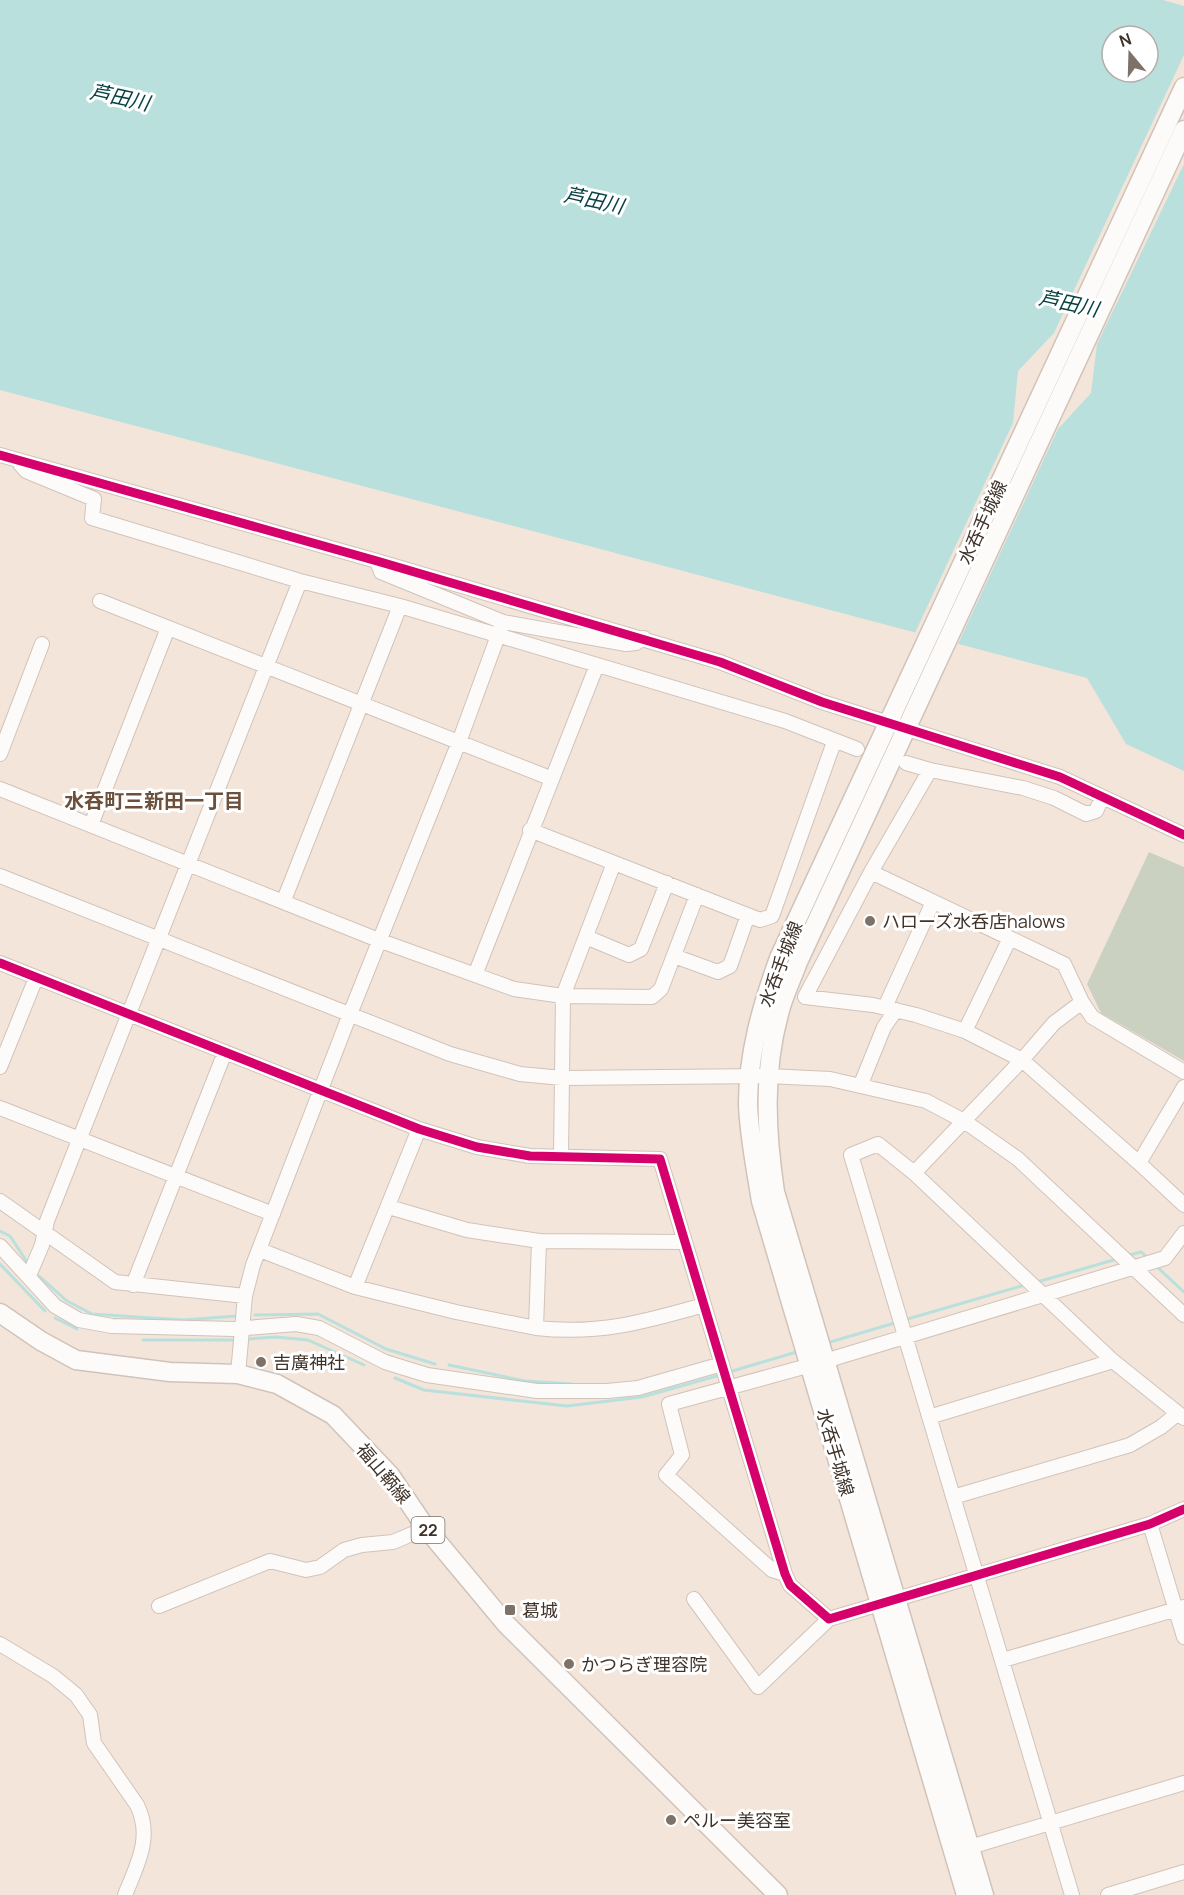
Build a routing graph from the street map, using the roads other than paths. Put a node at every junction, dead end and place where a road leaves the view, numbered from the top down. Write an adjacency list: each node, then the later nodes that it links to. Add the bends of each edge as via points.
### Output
1 (1184, 87): 15 (main road, 水呑手城線)
2 (1184, 130): 15 (main road, 水呑手城線)
3 (0, 455): 4 (street)
4 (17, 460): 5 (street); 6 (street, via 26,471 94,499 92,518)
5 (377, 561): 10 (street, via 381,572); 11 (street)
6 (300, 581): 8 (street); 14 (street)
7 (100, 601): 9 (street)
8 (400, 606): 10 (street); 16 (street)
9 (168, 628): 14 (street); 27 (street)
10 (501, 629): 11 (street, via 626,644); 13 (street); 18 (street)
11 (644, 638): 17 (street)
12 (42, 644): 21 (street)
13 (597, 665): 19 (street, via 785,721); 24 (street)
14 (267, 667): 16 (street); 31 (street)
15 (908, 701): 17 (main road, 水呑手城線)
16 (361, 704): 18 (street); 36 (street)
17 (897, 726): 26 (street, via 1060,777); 57 (main road, 水呑手城線, via 798,962)
18 (459, 742): 24 (street); 42 (street)
19 (834, 742): 20 (street); 38 (street, via 772,915 760,920)
20 (857, 749)
21 (0, 754)
22 (906, 763): 23 (street)
23 (930, 770): 26 (street, via 1023,788 1086,814 1096,811); 32 (street)
24 (550, 778): 28 (street)
25 (0, 789): 27 (street)
26 (1102, 798): 29 (street)
27 (91, 825): 31 (street)
28 (530, 830): 30 (street); 45 (street)
29 (1184, 835)
30 (614, 863): 34 (street); 39 (street)
31 (190, 864): 36 (street); 41 (street)
32 (870, 872): 37 (street); 49 (street, via 805,997)
33 (0, 876): 41 (street)
34 (667, 884): 35 (street); 39 (street, via 641,949 629,955)
35 (697, 895): 38 (street); 43 (street)
36 (284, 900): 42 (street)
37 (933, 902): 40 (street); 49 (street)
38 (748, 915): 43 (street, via 730,966 718,972)
39 (586, 938): 47 (street)
40 (1010, 938): 48 (street, via 1064,964); 52 (street)
41 (160, 939): 50 (street); 51 (street)
42 (381, 941): 45 (street); 50 (street)
43 (674, 956): 47 (street, via 661,989 652,997)
44 (0, 963): 46 (street)
45 (475, 975): 47 (street, via 514,989)
46 (36, 978): 51 (street); 55 (street)
47 (563, 996): 58 (street)
48 (1082, 1002): 54 (street, via 1054,1023); 56 (street, via 1092,1017)
49 (890, 1008): 52 (street); 59 (street)
50 (350, 1014): 58 (street, via 450,1054 520,1074); 61 (street)
51 (130, 1015): 53 (street); 65 (street)
52 (965, 1031): 54 (street)
53 (225, 1052): 61 (street); 69 (street)
54 (1022, 1060): 63 (street); 67 (street)
55 (0, 1067)
56 (1184, 1072)
57 (759, 1077): 58 (street); 59 (street); 92 (main road, 水呑手城線, via 775,1192)
58 (562, 1078): 66 (street)
59 (861, 1084): 63 (street, via 926,1101)
60 (1184, 1087): 67 (street)
61 (322, 1089): 64 (street); 73 (street)
62 (0, 1108): 65 (street)
63 (964, 1120): 68 (street); 80 (street, via 1018,1160)
64 (419, 1129): 66 (street, via 477,1147); 72 (street)
65 (81, 1139): 69 (street); 74 (street)
66 (561, 1157): 77 (street, via 660,1159)
67 (1139, 1163): 71 (street)
68 (914, 1173): 84 (street); 89 (street, via 878,1144 851,1155)
69 (176, 1177): 73 (street); 82 (street)
70 (0, 1202): 74 (street)
71 (1184, 1205)
72 (389, 1207): 76 (street, via 467,1230); 83 (street)
73 (273, 1214): 79 (street)
74 (45, 1233): 81 (street); 82 (street, via 114,1282)
75 (1184, 1233): 80 (street, via 1165,1258)
76 (539, 1241): 77 (street); 90 (street)
77 (685, 1242): 86 (street)
78 (0, 1246): 91 (street, via 56,1306 79,1320)
79 (260, 1250): 83 (street); 85 (street)
80 (1135, 1265): 84 (street); 88 (street)
81 (32, 1271)
82 (133, 1285): 85 (street)
83 (356, 1287): 90 (street)
84 (1035, 1287): 89 (street); 93 (street)
85 (245, 1296): 91 (street)
86 (704, 1305): 90 (street, via 635,1325 564,1331); 95 (street)
87 (0, 1313): 94 (main road, 福山鞆線 / 22, via 76,1360)
88 (1184, 1315)
89 (902, 1327): 92 (street); 97 (street)
90 (536, 1328)
91 (241, 1336): 94 (street); 95 (street, via 296,1323 319,1328 385,1362 427,1375 537,1391 638,1388)
92 (815, 1352): 95 (street); 105 (main road, 水呑手城線)
93 (1113, 1361): 96 (street); 97 (street)
94 (238, 1374): 101 (main road, 福山鞆線 / 22, via 277,1383 333,1415 390,1475)
95 (726, 1374): 102 (street); 102 (street, via 669,1404 682,1455 666,1475 772,1570)
96 (1180, 1416): 98 (street, via 1130,1445)
97 (929, 1417): 98 (street)
98 (953, 1497): 103 (street)
99 (1184, 1509): 100 (street)
100 (1150, 1524): 103 (street); 107 (street)
101 (426, 1528): 106 (street, via 393,1542 344,1550 306,1570 270,1561); 117 (main road, 福山鞆線 / 22, via 506,1624)
102 (785, 1574): 108 (street, via 790,1585)
103 (977, 1577): 105 (street); 111 (street)
104 (694, 1599): 108 (street, via 758,1687)
105 (889, 1602): 108 (street); 114 (main road, 水呑手城線); 118 (main road, 水呑手城線)
106 (159, 1606)
107 (1180, 1609): 109 (street); 111 (street)
108 (829, 1619)
109 (1184, 1636)
110 (2, 1650): 116 (street, via 53,1676 75,1695 90,1715 94,1743 137,1805 145,1842)
111 (1003, 1660): 113 (street)
112 (1184, 1783): 113 (street)
113 (1050, 1823): 114 (street); 120 (street)
114 (970, 1847): 119 (main road, 水呑手城線)
115 (1184, 1872): 121 (street)
116 (125, 1895)
117 (778, 1895)
118 (966, 1895)
119 (984, 1895)
120 (1072, 1895)
121 (1108, 1895)

